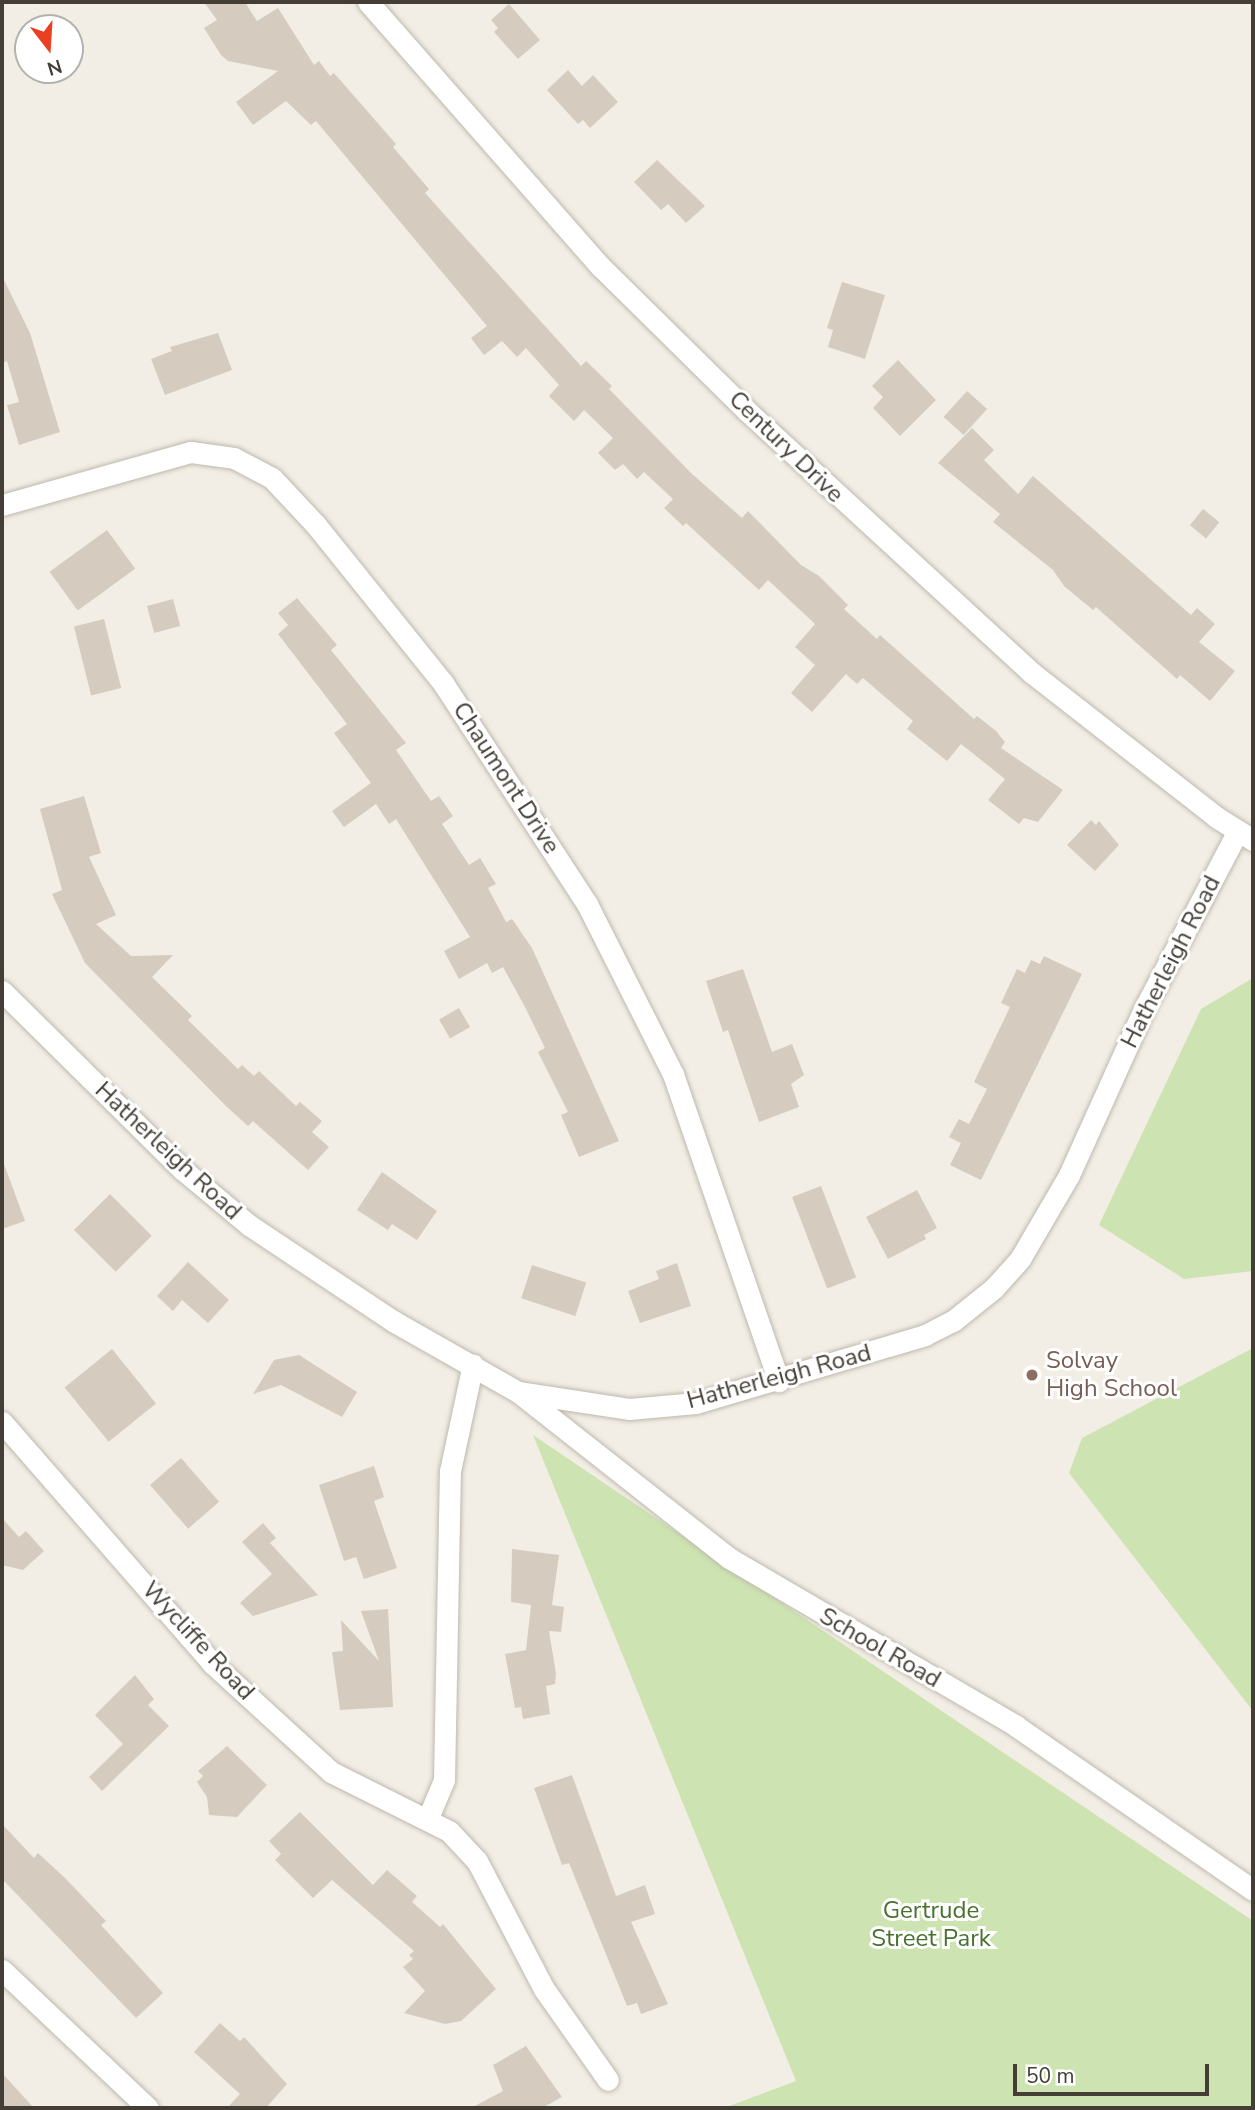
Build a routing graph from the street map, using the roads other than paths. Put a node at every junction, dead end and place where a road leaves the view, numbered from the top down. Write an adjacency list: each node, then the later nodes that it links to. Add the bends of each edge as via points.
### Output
1 (368, 2): 3 (street, Century Drive, via 601,267 747,411 1032,673)
2 (2, 505): 6 (street, Chaumont Drive, via 191,452 234,458 272,478 316,525 443,683 587,904 673,1074)
3 (1246, 835): 6 (street, Hatherleigh Road, via 1144,1009 1069,1175 1020,1259 994,1288 944,1325 868,1355)
4 (2, 991): 5 (street, Hatherleigh Road, via 183,1170 249,1225 393,1321)
5 (473, 1364): 7 (street, Hatherleigh Road); 9 (street, via 450,1471 444,1780)
6 (779, 1381): 7 (street, Hatherleigh Road, via 696,1403 629,1409)
7 (518, 1392): 10 (street, School Road, via 729,1558 1016,1726)
8 (2, 1422): 9 (street, Wycliffe Road, via 212,1663 331,1772)
9 (428, 1818): 12 (street, Wycliffe Road, via 449,1831 477,1861 544,1989)
10 (1253, 1890)
11 (2, 1970): 13 (street)
12 (608, 2080)
13 (148, 2108)

